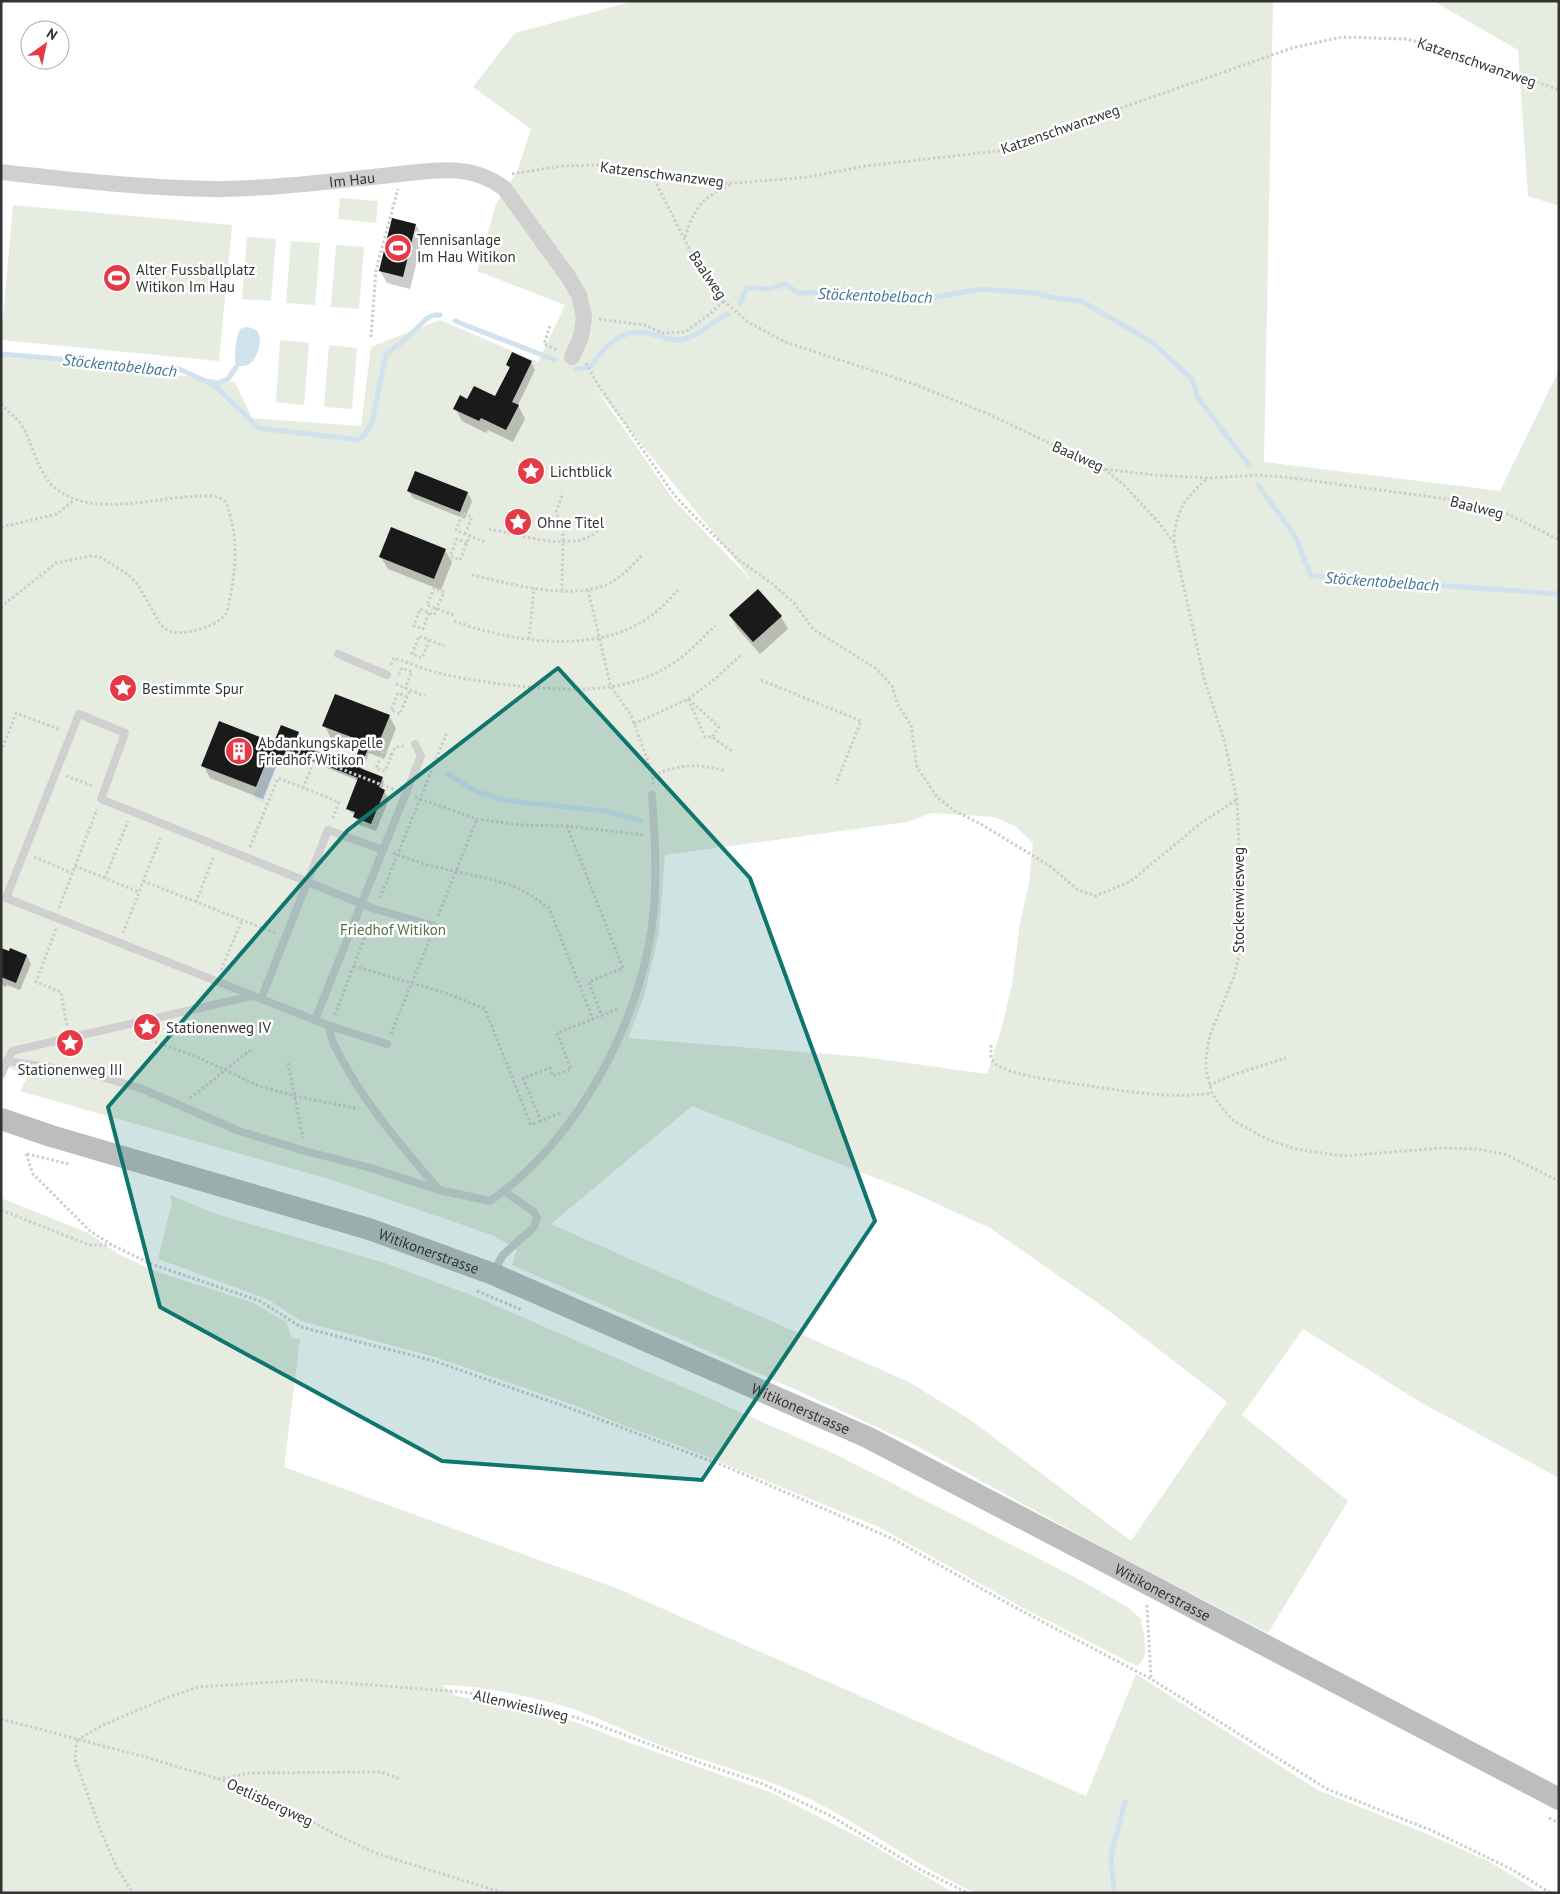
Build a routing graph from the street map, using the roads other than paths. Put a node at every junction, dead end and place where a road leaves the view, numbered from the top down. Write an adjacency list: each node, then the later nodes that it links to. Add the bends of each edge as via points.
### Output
1 (1, 172): 2 (street, Im Hau, via 116,185 214,189 297,185 453,169 480,174 504,188 579,295 584,317 581,337)
2 (572, 357)
3 (338, 654): 4 (lane)
4 (386, 674)
5 (415, 744): 7 (lane, via 421,756)
6 (652, 795): 20 (lane, via 656,859 654,910 633,1004 617,1043 582,1105 544,1152)
7 (384, 850): 8 (lane, via 328,830); 9 (lane)
8 (307, 882): 9 (lane); 11 (lane, via 132,811 102,795 125,733 79,714 6,898); 12 (lane)
9 (362, 904): 10 (lane); 13 (lane)
10 (434, 926)
11 (253, 996): 12 (lane); 16 (lane, via 12,1051)
12 (261, 999): 13 (lane)
13 (315, 1020): 14 (lane)
14 (330, 1026): 15 (lane); 19 (lane, via 329,1035 375,1113)
15 (387, 1044)
16 (7, 1061): 17 (lane); 19 (lane, via 87,1072 140,1088 239,1131)
17 (1, 1075)
18 (1, 1119): 21 (main road, Witikonerstrasse, via 369,1229)
19 (439, 1190): 20 (lane, via 490,1201)
20 (504, 1191): 21 (lane, via 534,1212 537,1218 534,1227 503,1255)
21 (493, 1274): 22 (main road, Witikonerstrasse, via 867,1437 1147,1597)
22 (1559, 1799)

